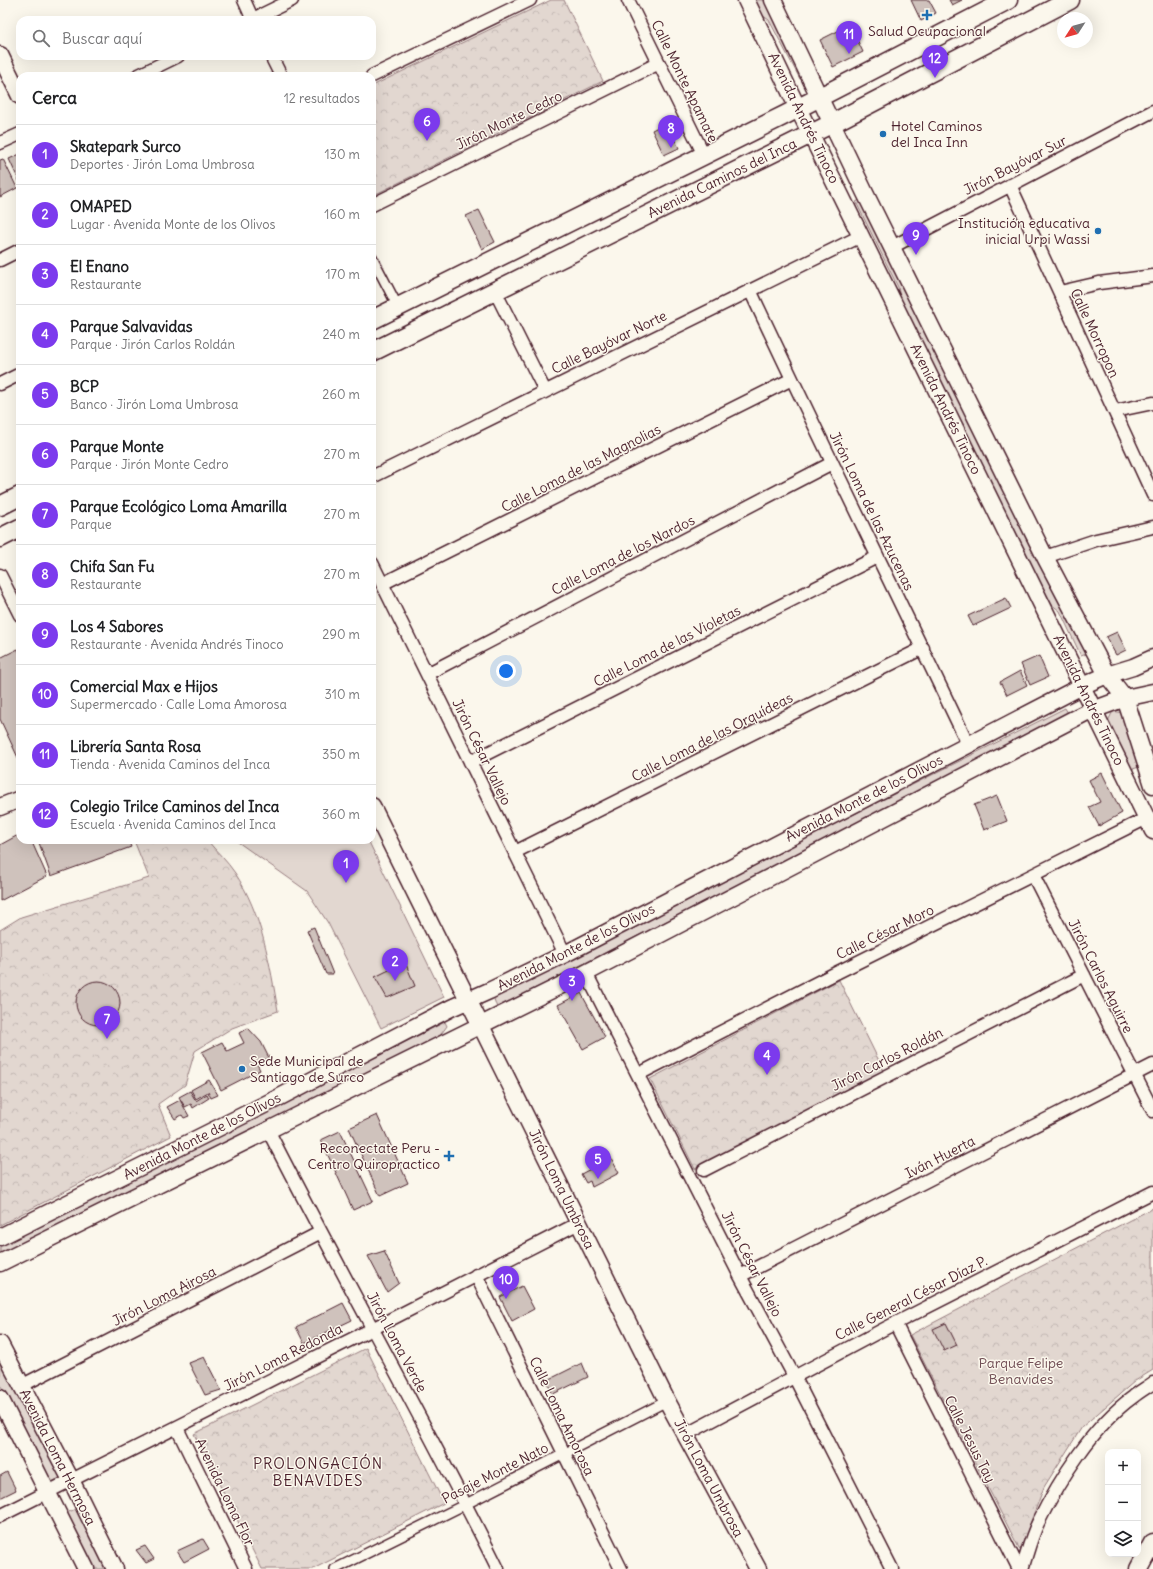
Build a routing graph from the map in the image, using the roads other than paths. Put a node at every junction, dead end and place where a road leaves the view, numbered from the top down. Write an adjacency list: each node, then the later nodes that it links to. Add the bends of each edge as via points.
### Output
1 (244, 0): 9 (street)
2 (292, 0): 10 (street)
3 (530, 0): 17 (street)
4 (628, 0): 14 (street, Calle Monte Apamate)
5 (746, 0): 20 (street, Avenida Andrés Tinoco)
6 (772, 0): 19 (street, Avenida Andrés Tinoco)
7 (1008, 0): 19 (main road, Avenida Caminos del Inca)
8 (1070, 0): 22 (main road, Avenida Caminos del Inca)
9 (251, 16)
10 (261, 16)
11 (0, 55): 18 (street)
12 (170, 60): 15 (street)
13 (273, 60): 16 (street)
14 (659, 63): 26 (street, Calle Monte Apamate); 28 (street, Jirón Monte Cedro)
15 (145, 72)
16 (279, 72)
17 (376, 74)
18 (16, 88)
19 (819, 98): 20 (main road, Avenida Caminos del Inca); 22 (street, Avenida Andrés Tinoco)
20 (799, 108): 23 (street, Avenida Andrés Tinoco); 26 (main road, Avenida Caminos del Inca)
21 (1153, 111): 27 (street, Jirón Bayóvar Sur)
22 (831, 124): 23 (main road, Avenida Caminos del Inca); 30 (street, Avenida Andrés Tinoco)
23 (811, 133): 29 (street, Avenida Andrés Tinoco); 35 (main road, Avenida Caminos del Inca)
24 (16, 136): 25 (street)
25 (0, 144)
26 (704, 155): 38 (main road, Avenida Caminos del Inca)
27 (1010, 185): 30 (street, Jirón Bayóvar Sur); 37 (street, Calle Morropon)
28 (376, 203)
29 (861, 236): 36 (street, Calle Bayóvar Norte); 65 (street, Avenida Andrés Tinoco)
30 (892, 247): 56 (street, Avenida Andrés Tinoco)
31 (16, 252): 32 (street)
32 (0, 260)
33 (376, 265): 38 (street)
34 (1153, 276): 37 (street, via 1099,283)
35 (495, 290): 40 (main road, Avenida Caminos del Inca); 44 (street)
36 (750, 290): 42 (street, Jirón Loma de las Azucenas); 44 (street, Calle Bayóvar Norte)
37 (1060, 292): 46 (street, Calle Morropon)
38 (398, 307): 39 (main road, Avenida Caminos del Inca)
39 (376, 318)
40 (376, 350)
41 (16, 376): 43 (street)
42 (792, 379): 47 (street, Jirón Loma de las Azucenas); 59 (street, Calle Loma de las Magnolias)
43 (0, 384)
44 (545, 391): 48 (street, Calle Bayóvar Norte)
45 (1153, 403): 46 (street)
46 (1114, 411): 49 (street, Calle Morropon)
47 (832, 463): 55 (street, Jirón Loma de las Azucenas); 63 (street, Calle Loma de los Nardos)
48 (376, 475)
49 (1153, 495)
50 (16, 498): 51 (main road)
51 (0, 506)
52 (1153, 527): 56 (street, via 1096,540)
53 (16, 530): 54 (main road)
54 (0, 538)
55 (877, 557): 61 (street, Jirón Loma de las Azucenas); 70 (street, Calle Loma de las Violetas)
56 (1045, 557): 64 (street, Avenida Andrés Tinoco)
57 (376, 571): 59 (street, Jirón César Vallejo)
58 (0, 575): 60 (street)
59 (382, 584): 63 (street, Jirón César Vallejo)
60 (16, 608)
61 (923, 648): 69 (street, Jirón Loma de las Azucenas); 76 (street, Calle Loma de las Orquídeas)
62 (1153, 658): 64 (street, Avenida Monte de los Olivos)
63 (427, 674): 70 (street, Jirón César Vallejo)
64 (1107, 675): 65 (street, Avenida Monte de los Olivos); 67 (street, Avenida Andrés Tinoco)
65 (1082, 686): 68 (street, Avenida Andrés Tinoco); 69 (street, Avenida Monte de los Olivos)
66 (1153, 692): 67 (street, Avenida Monte de los Olivos)
67 (1125, 698): 68 (street, Avenida Monte de los Olivos); 71 (street, Avenida Andrés Tinoco)
68 (1094, 709): 75 (street, Avenida Andrés Tinoco); 79 (street, Avenida Monte de los Olivos)
69 (968, 744): 78 (street, Avenida Monte de los Olivos)
70 (470, 762): 76 (street, Jirón César Vallejo)
71 (1153, 785)
72 (16, 801): 73 (street)
73 (0, 807)
74 (376, 814): 81 (street, Jirón Loma Umbrosa)
75 (1151, 821): 77 (street, Calle César Moro)
76 (515, 852): 78 (street, Jirón César Vallejo)
77 (1033, 876): 80 (street, Jirón Carlos Aguirre); 84 (street, Calle César Moro)
78 (565, 954): 81 (street, Avenida Monte de los Olivos)
79 (586, 973): 82 (street, Avenida Monte de los Olivos); 84 (street, Jirón César Vallejo)
80 (1084, 975): 85 (street, Jirón Carlos Aguirre); 88 (street, Jirón Carlos Roldán)
81 (469, 1000): 82 (street, Jirón Loma Umbrosa); 92 (street, Avenida Monte de los Olivos)
82 (481, 1024): 87 (street, Avenida Monte de los Olivos); 90 (street, Jirón Loma Umbrosa)
83 (1153, 1065): 85 (street, Iván Huerta)
84 (638, 1074): 95 (street, Jirón César Vallejo)
85 (1134, 1075): 86 (street, Jirón Carlos Aguirre); 95 (street, Iván Huerta)
86 (1153, 1111)
87 (268, 1130): 91 (street, Jirón Loma Verde); 93 (street, Avenida Monte de los Olivos)
88 (704, 1170)
89 (1153, 1192): 96 (street, Calle General César Díaz P.)
90 (579, 1222): 94 (street, Jirón Loma Redonda); 103 (street, Jirón Loma Umbrosa)
91 (321, 1232): 97 (street, Jirón Loma Verde); 101 (street, Jirón Loma Airosa)
92 (0, 1237)
93 (0, 1263)
94 (476, 1275): 97 (street, Jirón Loma Redonda); 106 (street, Calle Loma Amorosa)
95 (740, 1276): 99 (street, Jirón César Vallejo)
96 (895, 1323): 99 (street, Calle General César Díaz P.); 120 (street, Calle Jesus Tay)
97 (372, 1329): 104 (street, Jirón Loma Redonda); 109 (street, Jirón Loma Verde)
98 (0, 1344): 101 (street, Avenida Loma Hermosa)
99 (794, 1376): 105 (street, Calle General César Díaz P.); 119 (street, Jirón César Vallejo)
100 (1153, 1383): 120 (street, via 1132,1397 1104,1423 1078,1457 1038,1524)
101 (21, 1386): 107 (street, Avenida Loma Hermosa)
102 (0, 1398): 108 (street, Avenida Loma Hermosa)
103 (667, 1401): 105 (street, Jirón Loma Umbrosa); 106 (street, Pasaje Monte Nato)
104 (177, 1428): 107 (street, Jirón Loma Redonda); 114 (street, Avenida Loma Flor)
105 (685, 1435): 118 (street, Jirón Loma Umbrosa)
106 (564, 1452): 109 (street, Pasaje Monte Nato); 117 (street, Calle Loma Amorosa)
107 (71, 1480): 108 (street, Jirón Loma Redonda); 113 (street, Avenida Loma Hermosa)
108 (48, 1492): 110 (street, Jirón Loma Redonda); 112 (street, Avenida Loma Hermosa)
109 (466, 1504): 115 (street, Pasaje Monte Nato); 116 (street, Jirón Loma Verde)
110 (0, 1516)
111 (1153, 1543): 121 (main road)
112 (86, 1569)
113 (115, 1569)
114 (246, 1569)
115 (335, 1569)
116 (498, 1569)
117 (621, 1569)
118 (758, 1569)
119 (892, 1569)
120 (1020, 1569)
121 (1139, 1569)

